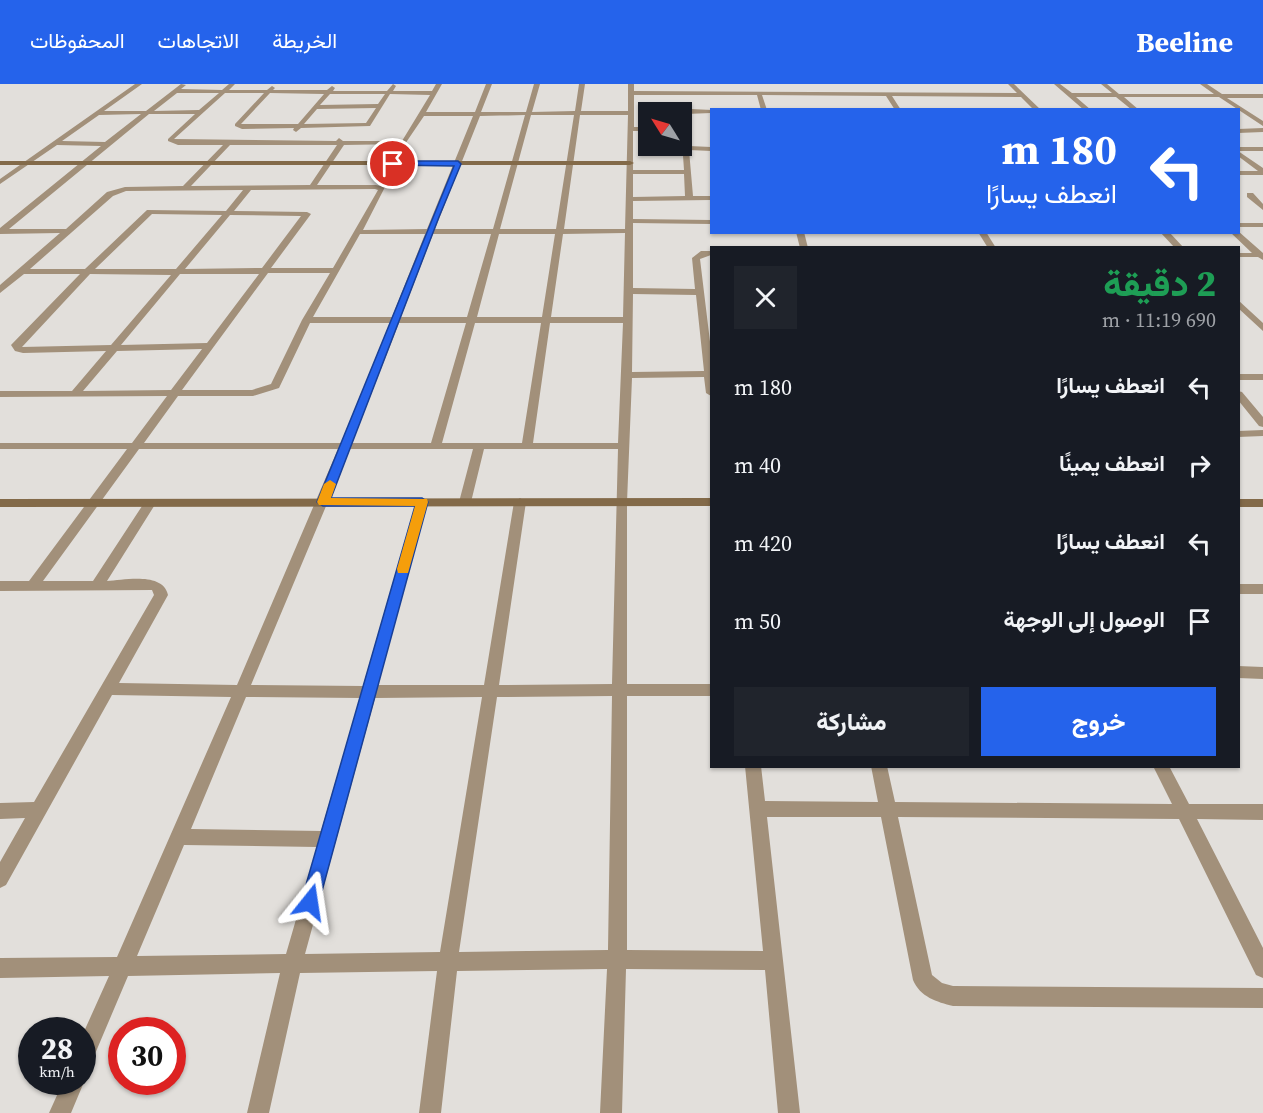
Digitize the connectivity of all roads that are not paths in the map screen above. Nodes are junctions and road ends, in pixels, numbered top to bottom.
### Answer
1 (139, 84) edge
2 (185, 84) edge
3 (232, 84) edge
4 (276, 84) edge
5 (335, 84) edge
6 (394, 84) edge
7 (439, 84) edge
8 (489, 84) edge
9 (537, 84) edge
10 (582, 84) edge
11 (717, 84) edge
12 (823, 84) edge
13 (1011, 84) edge
14 (1057, 84) edge
15 (1104, 84) edge
16 (1203, 84) edge
17 (1003, 88) dead end
18 (631, 89) edge
19 (177, 91) junction
20 (223, 91) junction
21 (267, 92) junction
22 (328, 92) junction
23 (389, 92) junction
24 (434, 93) junction
25 (718, 94) junction
26 (759, 94) junction
27 (827, 94) junction
28 (888, 94) junction
29 (1010, 95) junction
30 (1023, 95) junction
31 (1070, 95) junction
32 (1118, 95) junction
33 (1220, 96) junction
34 (1263, 96) edge
35 (381, 106) junction
36 (316, 107) junction
37 (763, 108) edge
38 (897, 108) edge
39 (1036, 108) edge
40 (1086, 108) edge
41 (1134, 108) edge
42 (1239, 108) edge
43 (1240, 108) edge
44 (692, 111) edge
45 (710, 111) edge
46 (200, 112) junction
47 (98, 113) junction
48 (147, 113) junction
49 (578, 113) junction
50 (631, 113) junction
51 (422, 114) junction
52 (478, 114) junction
53 (529, 114) junction
54 (1240, 114) edge
55 (1249, 114) junction
56 (1263, 114) edge
57 (1263, 124) edge
58 (299, 127) junction
59 (344, 127) junction
60 (631, 129) junction
61 (638, 129) edge
62 (1240, 130) edge
63 (1263, 130) edge
64 (55, 143) junction
65 (228, 143) junction
66 (107, 144) junction
67 (286, 144) junction
68 (341, 144) junction
69 (692, 148) edge
70 (710, 149) edge
71 (1263, 149) edge
72 (1240, 151) edge
73 (1240, 153) edge
74 (685, 156) edge
75 (0, 163) edge
76 (26, 164) junction
77 (84, 164) junction
78 (208, 164) junction
79 (327, 164) junction
80 (458, 164) junction
81 (516, 164) junction
82 (568, 164) junction
83 (630, 168) junction
84 (687, 172) junction
85 (1263, 172) edge
86 (1240, 173) edge
87 (0, 182) edge
88 (185, 188) junction
89 (249, 188) junction
90 (312, 188) junction
91 (1263, 194) edge
92 (689, 198) junction
93 (710, 198) edge
94 (630, 199) junction
95 (1263, 208) edge
96 (228, 212) junction
97 (710, 222) edge
98 (1240, 225) edge
99 (1263, 225) edge
100 (629, 226) junction
101 (1, 231) edge
102 (67, 231) junction
103 (558, 231) junction
104 (358, 232) junction
105 (429, 232) junction
106 (496, 232) junction
107 (1166, 234) edge
108 (1236, 234) edge
109 (1178, 246) edge
110 (710, 253) edge
111 (1240, 255) edge
112 (1261, 257) edge
113 (336, 270) junction
114 (22, 271) junction
115 (88, 272) junction
116 (177, 272) junction
117 (265, 272) junction
118 (2, 287) edge
119 (629, 291) junction
120 (700, 292) junction
121 (1240, 305) edge
122 (308, 320) junction
123 (628, 320) junction
124 (394, 321) junction
125 (471, 321) junction
126 (546, 321) junction
127 (1263, 328) edge
128 (707, 330) edge
129 (209, 346) junction
130 (114, 348) junction
131 (709, 374) junction
132 (627, 375) junction
133 (1240, 377) edge
134 (1263, 377) edge
135 (710, 384) edge
136 (176, 393) junction
137 (0, 394) edge
138 (75, 394) junction
139 (1240, 396) edge
140 (1263, 424) edge
141 (1263, 433) edge
142 (1240, 434) edge
143 (0, 446) edge
144 (345, 446) junction
145 (436, 446) junction
146 (479, 446) junction
147 (527, 446) junction
148 (623, 446) junction
149 (135, 447) junction
150 (94, 502) junction
151 (323, 502) junction
152 (422, 502) junction
153 (465, 502) junction
154 (520, 502) junction
155 (621, 502) junction
156 (710, 502) edge
157 (0, 503) edge
158 (150, 503) junction
159 (1240, 503) edge
160 (1263, 503) edge
161 (98, 584) junction
162 (33, 585) junction
163 (0, 586) edge
164 (1240, 589) edge
165 (1263, 589) edge
166 (1240, 672) edge
167 (1263, 673) edge
168 (106, 689) junction
169 (620, 690) junction
170 (710, 690) edge
171 (490, 692) junction
172 (240, 693) junction
173 (368, 694) junction
174 (753, 768) edge
175 (879, 768) edge
176 (1162, 768) edge
177 (758, 809) junction
178 (38, 810) junction
179 (888, 810) junction
180 (0, 811) edge
181 (1184, 812) junction
182 (1263, 812) edge
183 (179, 837) junction
184 (327, 839) junction
185 (0, 879) edge
186 (616, 959) junction
187 (773, 961) junction
188 (448, 962) junction
189 (292, 965) junction
190 (0, 968) edge
191 (123, 968) junction
192 (1263, 968) edge
193 (1263, 998) edge
194 (96, 1029) edge
195 (68, 1095) edge
196 (60, 1113) edge
197 (258, 1113) edge
198 (430, 1113) edge
199 (611, 1113) edge
200 (789, 1113) edge

1 - 47 street
2 - 19 street
3 - 20 street
4 - 21 street
5 - 22 street
6 - 23 street
7 - 24 street
8 - 52 street
9 - 53 street
10 - 49 street
11 - 25 street
12 - 27 street
13 - 30 street
14 - 31 street
15 - 32 street
16 - 33 street
17 - 29 street
18 - 25 street
18 - 50 street
19 - 20 street
19 - 48 street
20 - 21 street
20 - 46 street
21 - 22 street
21 - 58 street
22 - 23 street
22 - 36 street
23 - 24 street
23 - 35 street
24 - 51 street
25 - 26 street
26 - 27 street
26 - 37 street
27 - 28 street
28 - 29 street
28 - 38 street
29 - 30 street
30 - 39 street
31 - 32 street
31 - 40 street
32 - 33 street
32 - 41 street
33 - 34 street
33 - 42 street
35 - 36 street
35 - 59 street
36 - 58 street
43 - 55 street
44 - 45 street
46 - 48 street
46 - 65 street
47 - 48 street
47 - 64 street
48 - 66 street
49 - 50 street
49 - 53 street
49 - 82 street
50 - 60 street
51 - 52 street
51 - 68 street
52 - 53 street
52 - 80 street
53 - 81 street
54 - 55 street
55 - 56 street
55 - 57 street
58 - 59 street
58 - 67 street
59 - 68 street
60 - 61 street
60 - 83 street
62 - 63 street
64 - 66 street
64 - 76 street
65 - 67 street
65 - 78 street
66 - 77 street
67 - 68 street
68 - 79 street
69 - 70 street
71 - 72 street
73 - 85 street
74 - 84 street
75 - 76 street
76 - 77 street
76 - 87 street
77 - 78 street
77 - 101 street
78 - 79 street
78 - 88 street
79 - 80 street
79 - 90 street
80 - 81 street
80 - 105 street
81 - 82 street
81 - 106 street
82 - 83 street
82 - 103 street
83 - 84 street
83 - 94 street
84 - 92 street
85 - 86 street
88 - 89 street
88 - 102 street
89 - 90 street
89 - 96 street
90 - 104 street
91 - 95 street
92 - 93 street
92 - 94 street
94 - 100 street
96 - 115 street
96 - 116 street
96 - 117 street
97 - 100 street
98 - 99 street
100 - 103 street
100 - 119 street
101 - 102 street
102 - 114 street
103 - 106 street
103 - 126 street
104 - 105 street
104 - 113 street
105 - 106 street
105 - 124 street
106 - 125 street
107 - 109 street
108 - 112 street
110 - 120 street
111 - 112 street
113 - 117 street
113 - 122 street
114 - 115 street
114 - 118 street
115 - 116 street
115 - 130 street
116 - 117 street
116 - 130 street
117 - 129 street
119 - 120 street
119 - 123 street
120 - 128 street
121 - 127 street
122 - 124 street
122 - 136 street
123 - 126 street
123 - 132 street
124 - 125 street
124 - 144 street
125 - 126 street
125 - 145 street
126 - 147 street
128 - 131 street
129 - 130 street
129 - 136 street
130 - 138 street
131 - 132 street
131 - 135 street
132 - 148 street
133 - 134 street
136 - 138 street
136 - 149 street
137 - 138 street
139 - 140 street
141 - 142 street
143 - 149 street
144 - 145 street
144 - 149 street
144 - 151 street
145 - 146 street
146 - 147 street
146 - 153 street
147 - 148 street
148 - 155 street
149 - 150 street
150 - 157 street
150 - 158 street
150 - 162 street
151 - 152 street
151 - 158 street
151 - 172 street
152 - 153 street
152 - 173 street
153 - 154 street
154 - 155 street
154 - 171 street
155 - 156 street
155 - 169 street
158 - 161 street
159 - 160 street
161 - 162 street
161 - 168 street
162 - 163 street
164 - 165 street
166 - 167 street
168 - 172 street
168 - 178 street
169 - 170 street
169 - 171 street
169 - 186 street
171 - 173 street
171 - 188 street
172 - 173 street
172 - 183 street
173 - 184 street
174 - 177 street
175 - 179 street
176 - 181 street
177 - 179 street
177 - 187 street
178 - 180 street
178 - 185 street
179 - 181 street
179 - 193 street
181 - 182 street
181 - 192 street
183 - 184 street
183 - 191 street
184 - 189 street
186 - 187 street
186 - 188 street
186 - 199 street
187 - 200 street
188 - 189 street
188 - 198 street
189 - 191 street
189 - 197 street
190 - 191 street
191 - 194 street
195 - 196 street

